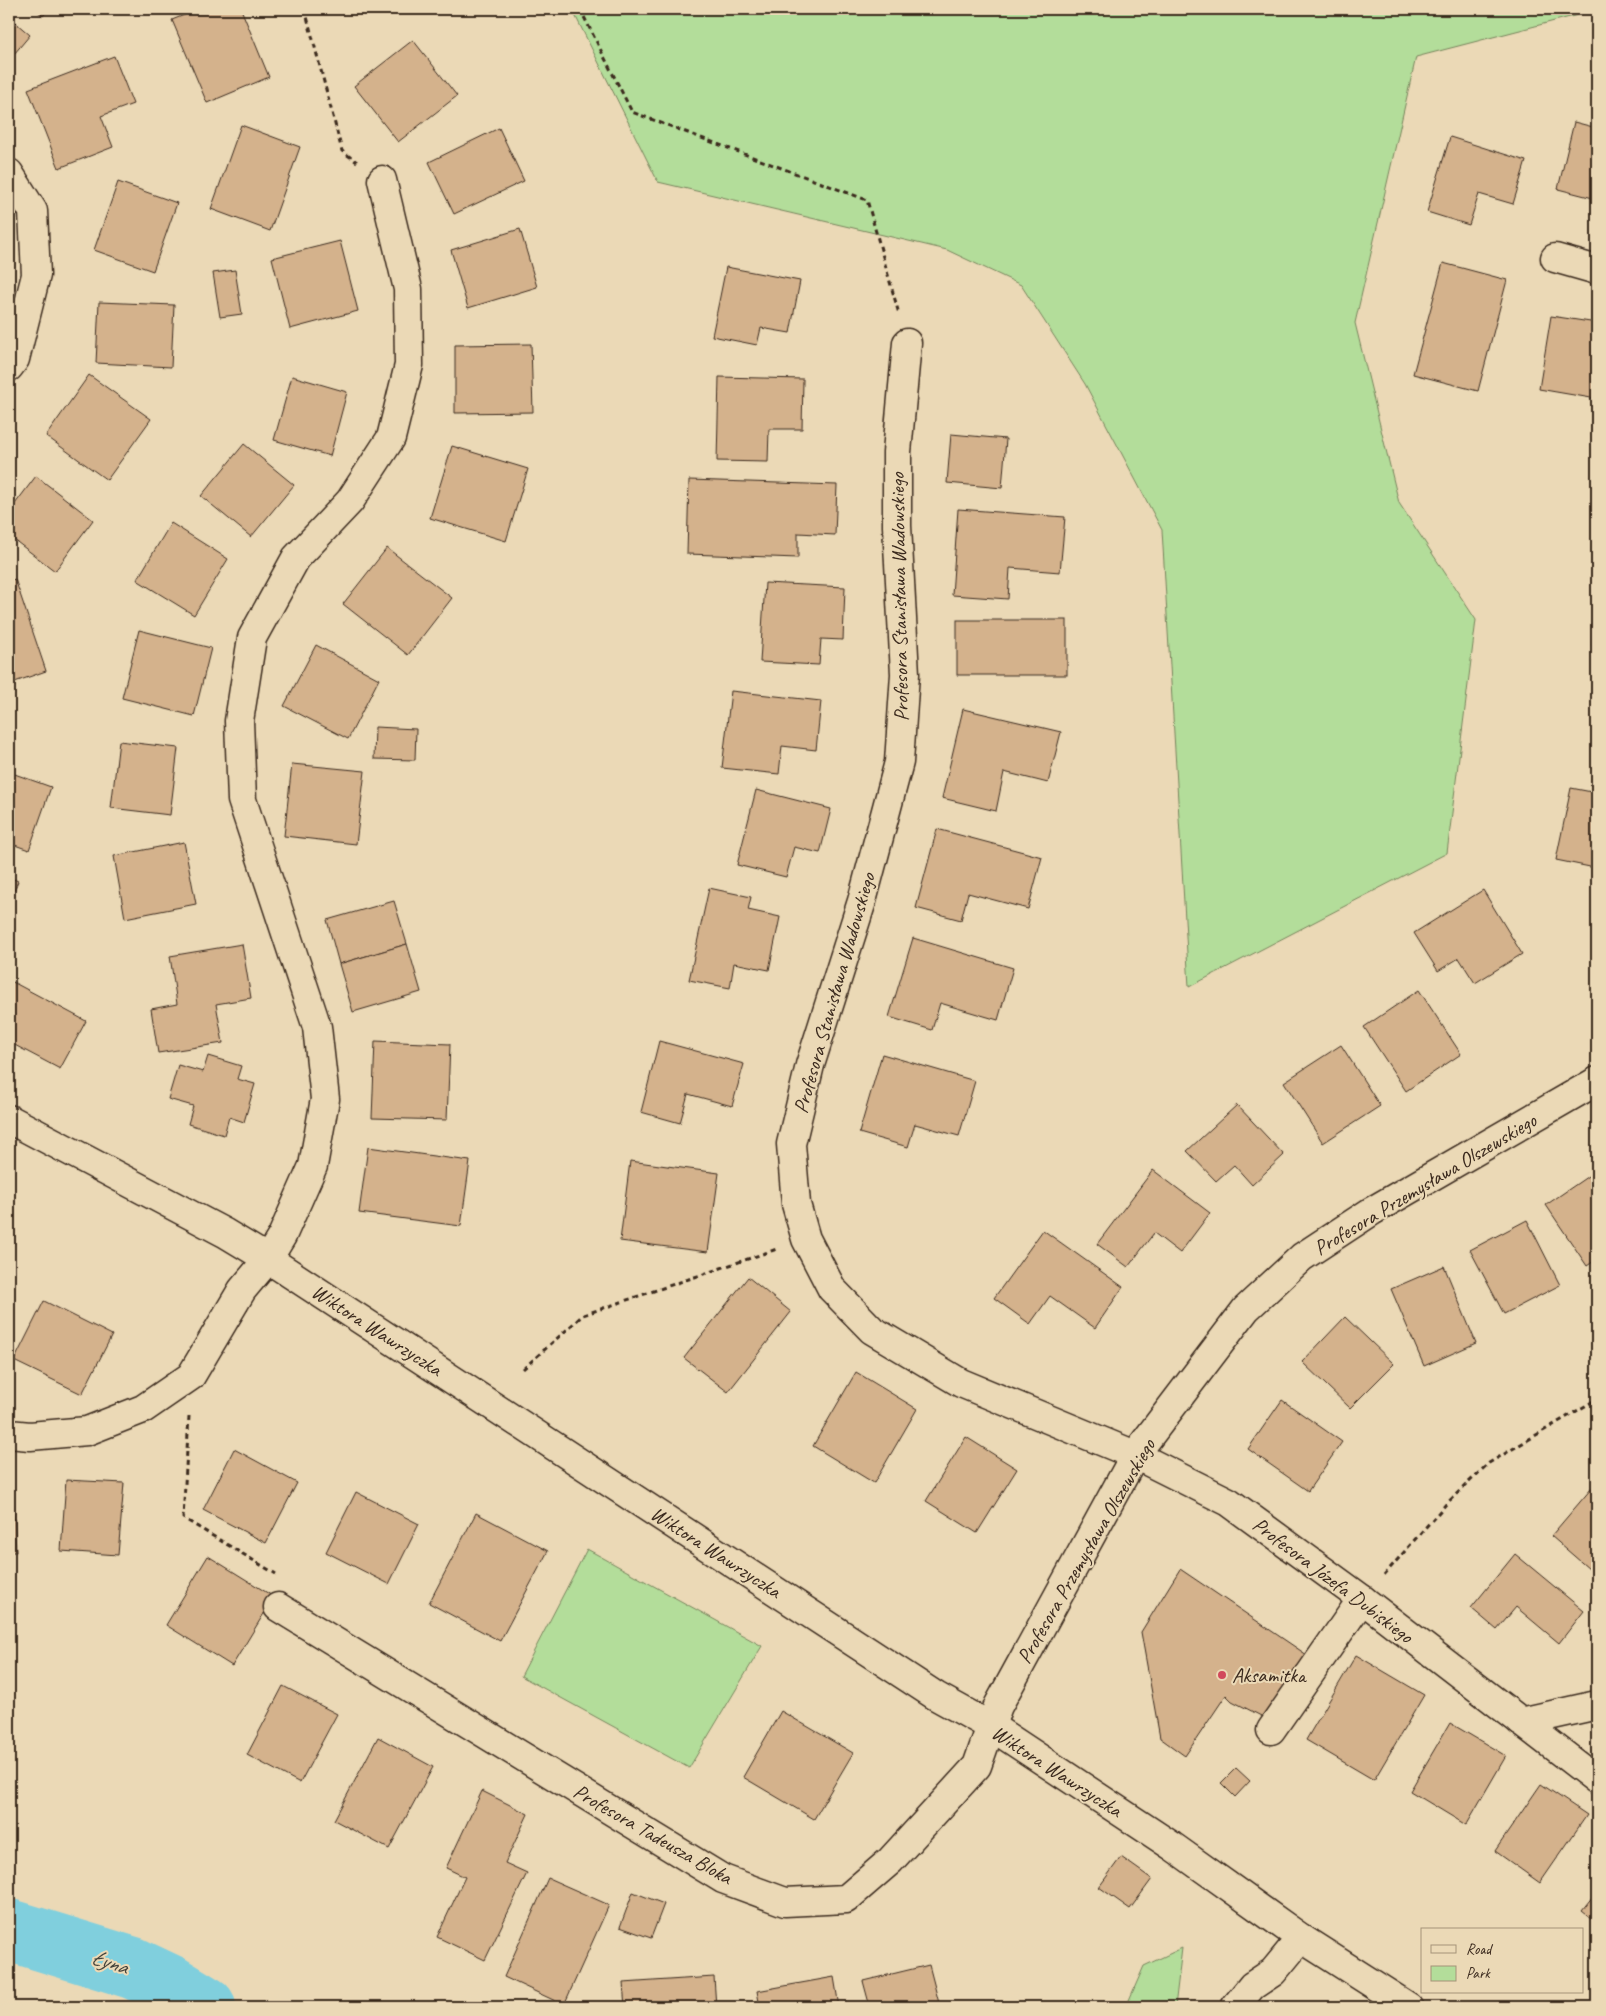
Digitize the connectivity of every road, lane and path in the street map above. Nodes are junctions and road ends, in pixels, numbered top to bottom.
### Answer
1 (305, 9) edge
2 (580, 9) edge
3 (9, 173) edge
4 (382, 180) joint
5 (1555, 258) dead end
6 (1597, 270) edge
7 (907, 343) joint
8 (9, 367) edge
9 (1597, 1081) edge
10 (9, 1119) edge
11 (806, 1239) junction
12 (268, 1258) junction
13 (523, 1369) dead end
14 (191, 1376) junction
15 (1597, 1399) edge
16 (9, 1434) edge
17 (1135, 1455) junction
18 (1362, 1599) junction
19 (278, 1607) joint
20 (1597, 1705) edge
21 (1521, 1722) junction
22 (992, 1728) junction
23 (1272, 1730) dead end
24 (1597, 1780) edge
25 (1301, 1938) junction
26 (1235, 2007) edge
27 (1410, 2007) edge

1 - 4 path
2 - 7 path
3 - 8 street
4 - 12 street
5 - 6 street
7 - 11 street, Profesora Stanisława Wadowskiego
9 - 17 street, Profesora Przemysława Olszewskiego
10 - 12 street, Wiktora Wawrzyczka
11 - 13 path
11 - 17 street, Profesora Stanisława Wadowskiego
12 - 14 street
12 - 22 street, Wiktora Wawrzyczka
14 - 16 street
14 - 19 path
15 - 18 path
17 - 18 street, Profesora Józefa Dubiskiego
17 - 22 street, Profesora Przemysława Olszewskiego
18 - 21 street, Profesora Józefa Dubiskiego
18 - 23 street
19 - 22 street, Profesora Tadeusza Bloka
20 - 21 street
21 - 24 street, Profesora Józefa Dubiskiego
22 - 25 street, Wiktora Wawrzyczka
25 - 26 street
25 - 27 street, Wiktora Wawrzyczka

